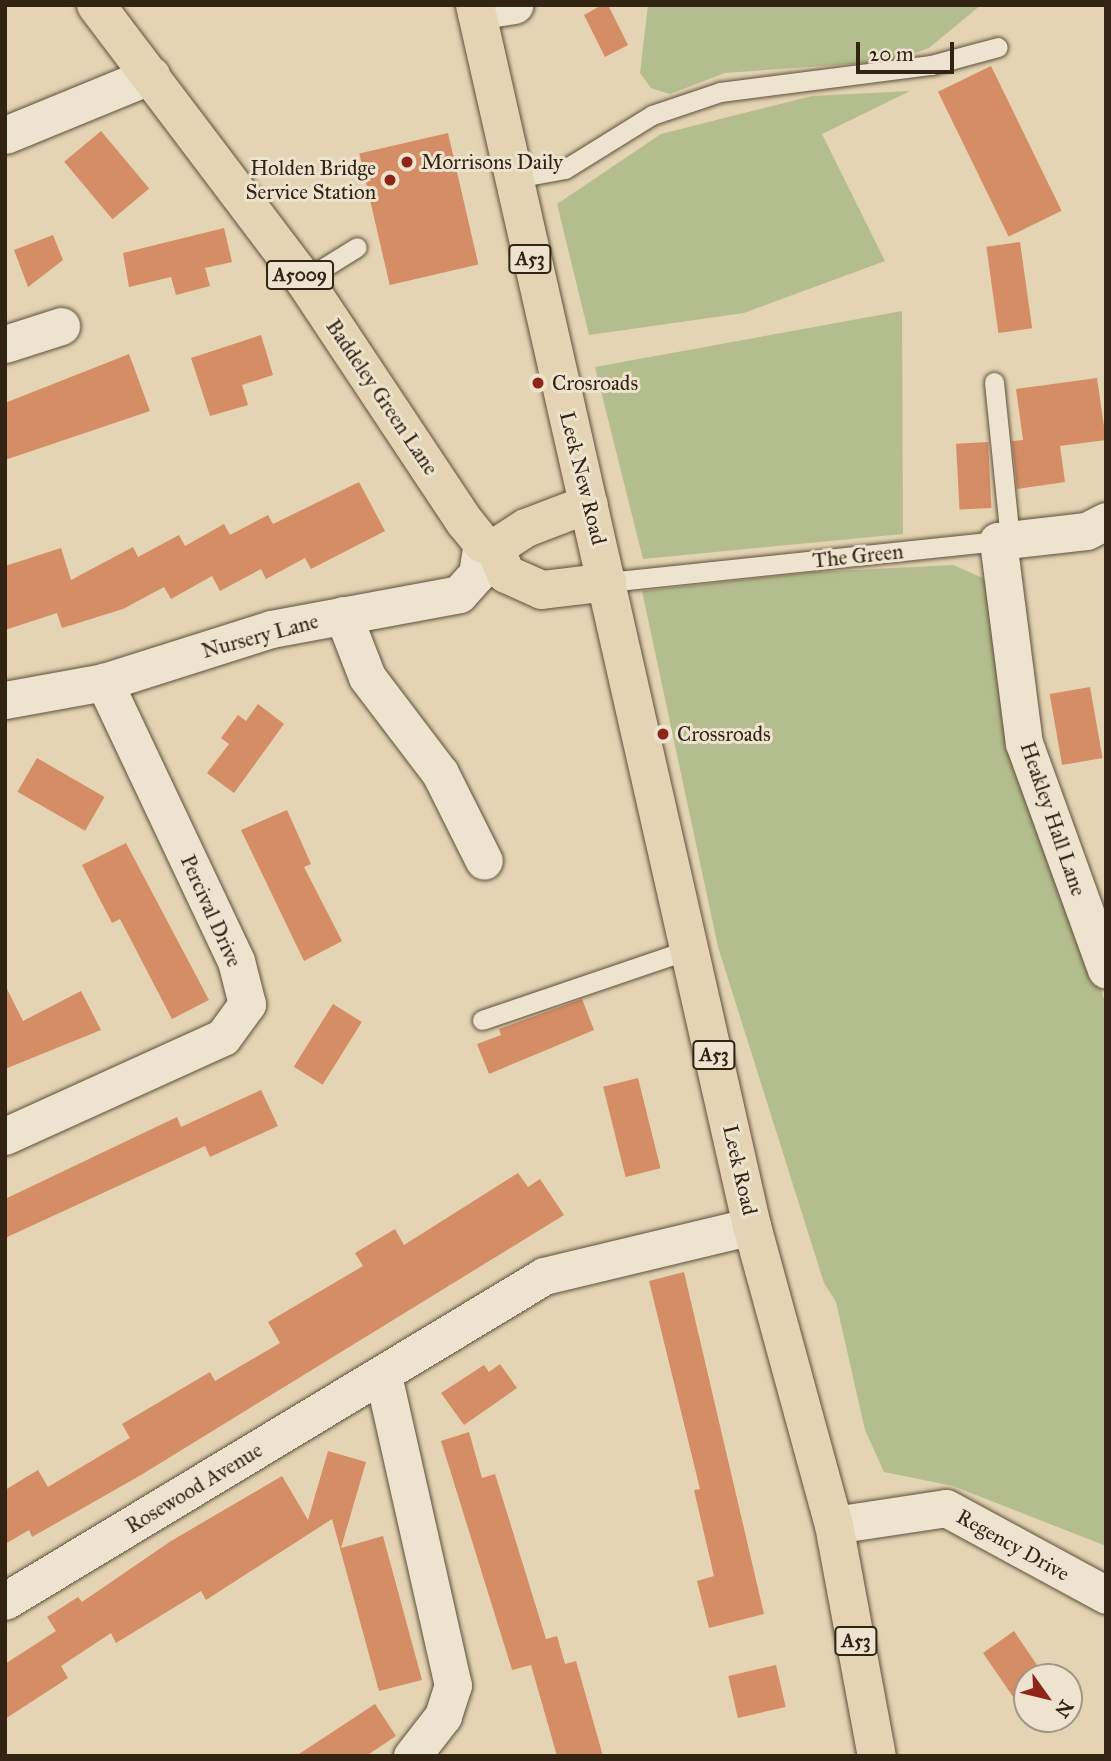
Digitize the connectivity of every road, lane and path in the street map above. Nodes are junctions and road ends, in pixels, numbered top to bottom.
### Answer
1 (96, 5) edge
2 (515, 5) edge
3 (476, 8) edge
4 (998, 47) dead end
5 (152, 75) junction
6 (5, 135) edge
7 (511, 178) junction
8 (357, 247) dead end
9 (304, 280) junction
10 (61, 326) dead end
11 (5, 344) edge
12 (994, 382) dead end
13 (589, 504) junction
14 (1106, 521) edge
15 (1004, 540) junction
16 (489, 546) junction
17 (608, 582) junction
18 (342, 615) junction
19 (104, 682) junction
20 (5, 700) edge
21 (484, 861) dead end
22 (690, 949) junction
23 (1106, 970) edge
24 (482, 1020) dead end
25 (5, 1136) edge
26 (752, 1226) junction
27 (383, 1375) junction
28 (834, 1525) junction
29 (1106, 1595) edge
30 (5, 1601) edge
31 (412, 1756) edge
32 (877, 1756) edge

1 - 5 main road, Baddeley Green Lane / A5009
2 - 3 street
3 - 7 main road, Leek New Road / A53
4 - 7 lane
5 - 6 street
5 - 9 main road, Baddeley Green Lane / A5009
7 - 13 main road, Leek New Road / A53
8 - 9 lane
9 - 16 main road, Baddeley Green Lane / A5009
10 - 11 street
12 - 15 lane
13 - 16 main road
13 - 17 main road, Leek New Road / A53
14 - 15 street, The Green
15 - 17 lane, The Green
15 - 23 street, Heakley Hall Lane
16 - 17 main road, Baddeley Green Lane / A5009
16 - 18 street, Nursery Lane
17 - 22 main road, Leek Road / A53
18 - 19 street, Nursery Lane
18 - 21 street
19 - 20 street, Nursery Lane
19 - 25 street, Percival Drive
22 - 24 lane
22 - 26 main road, Leek Road / A53
26 - 27 street, Rosewood Avenue
26 - 28 main road, Leek Road / A53
27 - 30 street, Rosewood Avenue
27 - 31 street
28 - 29 street, Regency Drive
28 - 32 main road, Leek Road / A53

